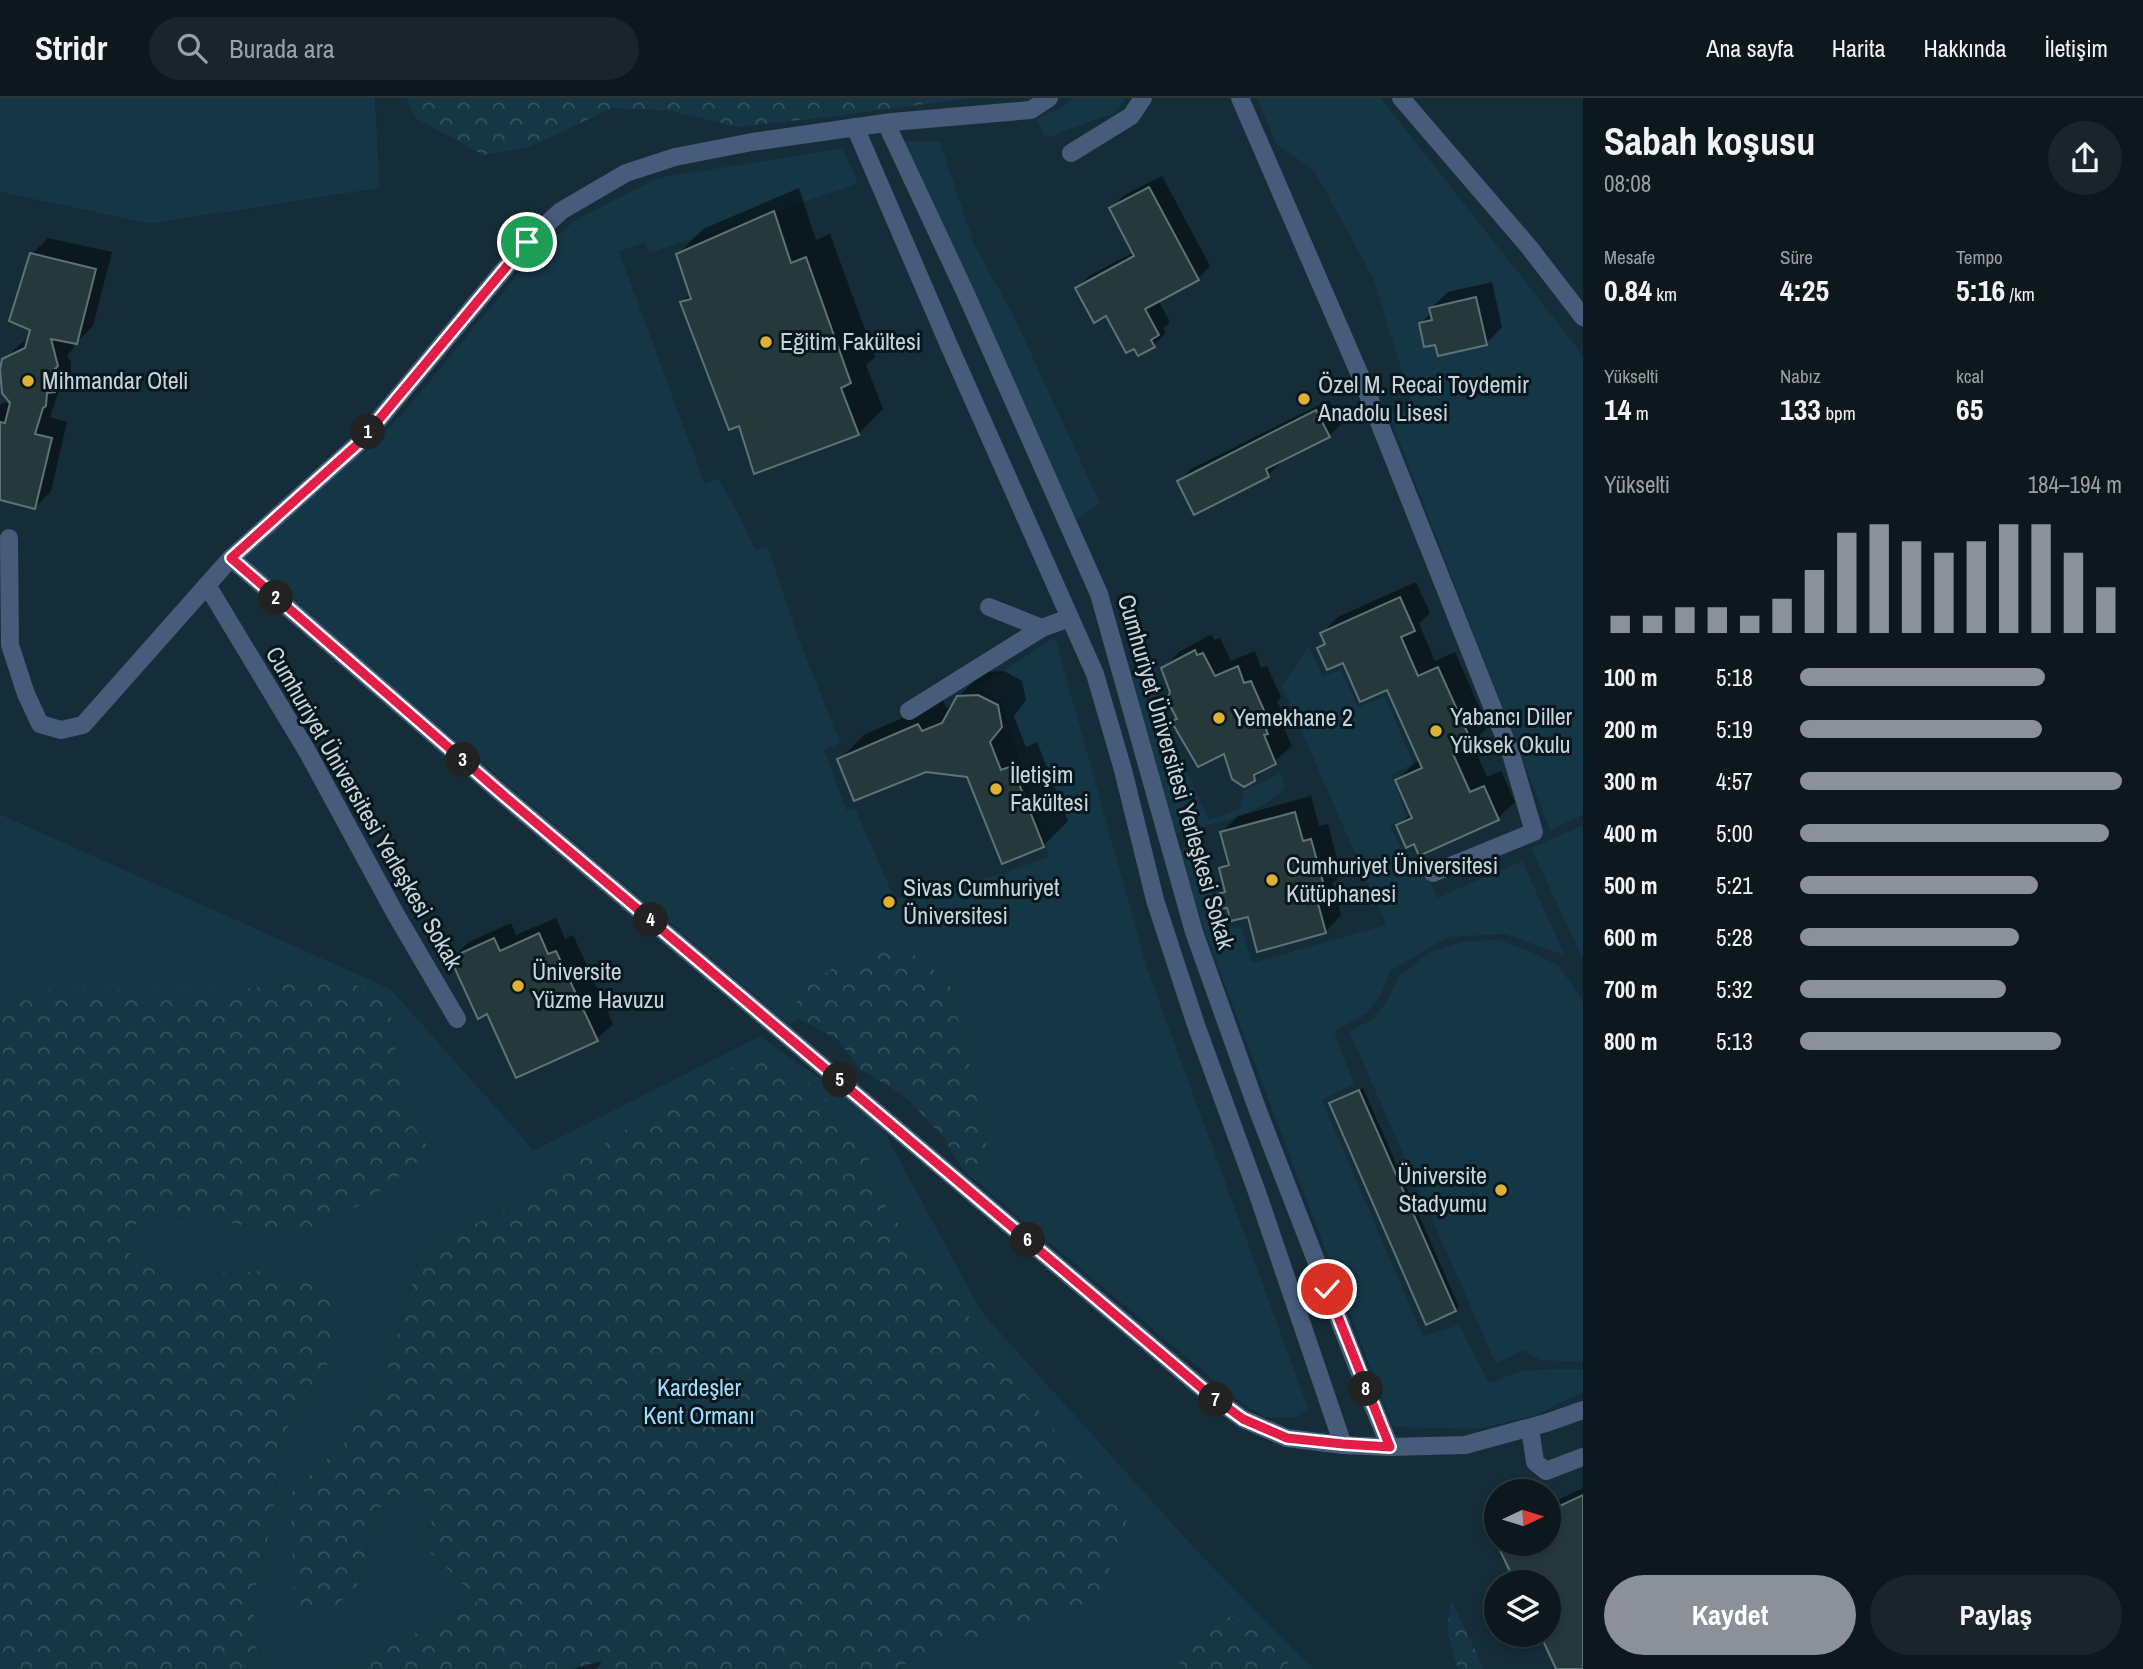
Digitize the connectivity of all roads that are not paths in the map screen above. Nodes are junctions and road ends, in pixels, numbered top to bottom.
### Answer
1 (1049, 98) edge
2 (1143, 98) edge
3 (1240, 98) edge
4 (1401, 98) edge
5 (1415, 98) edge
6 (886, 123) junction
7 (855, 127) junction
8 (1071, 153) dead end
9 (1583, 301) edge
10 (1583, 317) edge
11 (9, 538) dead end
12 (231, 558) junction
13 (207, 585) junction
14 (989, 607) dead end
15 (1069, 618) junction
16 (1042, 628) junction
17 (909, 710) dead end
18 (1433, 873) dead end
19 (457, 1019) dead end
20 (1583, 1410) edge
21 (1530, 1428) junction
22 (1343, 1444) junction
23 (1390, 1447) junction
24 (1583, 1457) edge

1 - 6 street
2 - 8 street
3 - 18 street
4 - 10 street
5 - 9 street
6 - 7 street
6 - 23 street, Cumhuriyet Üniversitesi Yerleşkesi Sokak
7 - 12 street
7 - 15 street, Cumhuriyet Üniversitesi Yerleşkesi Sokak
11 - 13 street
12 - 13 street
12 - 22 street, Cumhuriyet Üniversitesi Yerleşkesi Sokak
13 - 19 street, Cumhuriyet Üniversitesi Yerleşkesi Sokak
14 - 16 street
15 - 16 street
15 - 22 street, Cumhuriyet Üniversitesi Yerleşkesi Sokak
16 - 17 street
20 - 21 street, Cumhuriyet Üniversitesi Yerleşkesi Sokak
21 - 23 street, Cumhuriyet Üniversitesi Yerleşkesi Sokak
21 - 24 street
22 - 23 street, Cumhuriyet Üniversitesi Yerleşkesi Sokak

